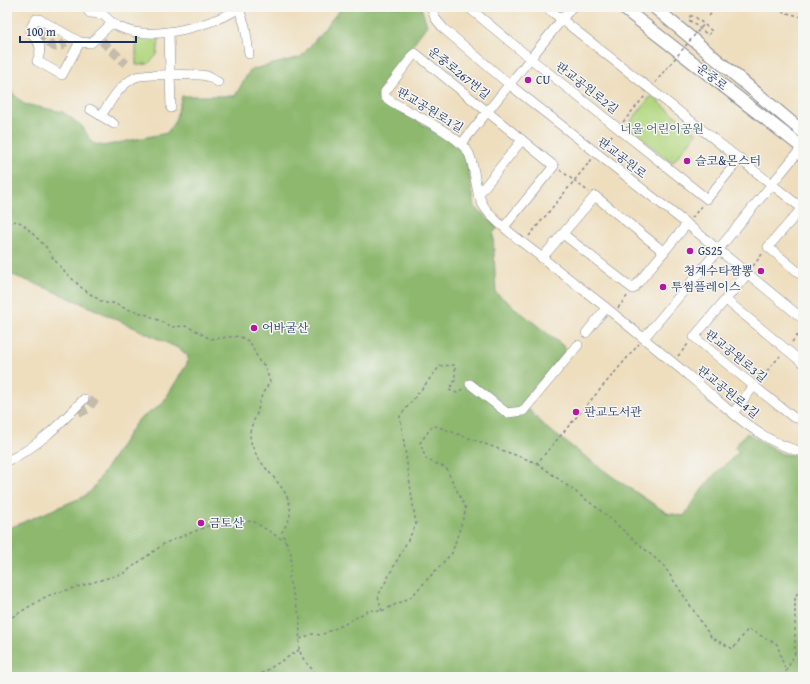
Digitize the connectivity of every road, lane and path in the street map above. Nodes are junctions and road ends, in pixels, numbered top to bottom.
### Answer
1 (86, 7) edge
2 (96, 7) edge
3 (431, 7) edge
4 (468, 7) edge
5 (546, 7) edge
6 (572, 7) edge
7 (622, 7) edge
8 (654, 7) edge
9 (717, 7) edge
10 (764, 7) edge
11 (241, 8) edge
12 (103, 14) junction
13 (709, 16) dead end
14 (803, 17) edge
15 (562, 19) junction
16 (112, 23) junction
17 (704, 24) junction
18 (169, 32) junction
19 (80, 42) junction
20 (415, 53) joint
21 (249, 54) dead end
22 (531, 58) junction
23 (170, 76) junction
24 (218, 82) dead end
25 (510, 85) junction
26 (650, 89) junction
27 (171, 108) dead end
28 (90, 109) dead end
29 (488, 112) junction
30 (101, 116) junction
31 (114, 124) dead end
32 (619, 127) junction
33 (803, 132) edge
34 (522, 140) junction
35 (462, 143) junction
36 (7, 145) edge
37 (803, 147) edge
38 (597, 153) junction
39 (740, 158) junction
40 (554, 166) junction
41 (7, 171) edge
42 (574, 181) junction
43 (772, 184) junction
44 (478, 195) junction
45 (595, 196) junction
46 (707, 199) junction
47 (802, 208) edge
48 (7, 223) edge
49 (687, 224) junction
50 (504, 227) junction
51 (563, 234) junction
52 (523, 243) junction
53 (768, 247) junction
54 (718, 250) junction
55 (664, 252) junction
56 (542, 258) junction
57 (748, 273) junction
58 (803, 276) edge
59 (633, 289) junction
60 (726, 300) junction
61 (606, 308) junction
62 (613, 314) junction
63 (803, 319) edge
64 (803, 328) edge
65 (586, 333) dead end
66 (694, 337) junction
67 (644, 338) junction
68 (578, 345) dead end
69 (786, 349) junction
70 (673, 362) junction
71 (803, 363) edge
72 (470, 384) joint
73 (754, 386) junction
74 (84, 399) dead end
75 (733, 413) junction
76 (803, 420) edge
77 (803, 452) edge
78 (7, 461) edge
79 (537, 463) junction
80 (287, 542) junction
81 (803, 584) edge
82 (382, 611) junction
83 (7, 620) edge
84 (300, 638) junction
85 (299, 650) junction
86 (786, 672) junction
87 (256, 677) edge
88 (320, 677) edge
89 (787, 677) edge

1 - 12 street
2 - 12 street
3 - 25 street, 판교공원로
4 - 22 street, 판교공원로2길
5 - 15 street
6 - 15 street
7 - 37 main road, 운중로
8 - 33 main road, 운중로
9 - 13 path
10 - 14 path
11 - 18 street
11 - 21 street
12 - 16 street
15 - 22 street
15 - 26 street
16 - 18 street
16 - 19 street
17 - 17 path
17 - 26 path, bridge
18 - 23 street
19 - 19 street
20 - 29 street, 운중로267번길
20 - 35 street, 판교공원로1길
22 - 25 street
22 - 32 street, 판교공원로2길
23 - 24 street
23 - 27 street
23 - 30 street
25 - 29 street
25 - 38 street, 판교공원로
26 - 32 path
26 - 39 street
28 - 30 street
29 - 34 street
29 - 35 street
30 - 31 street
32 - 38 path
32 - 46 street, 판교공원로2길
34 - 40 street
34 - 44 street
35 - 44 street, 판교공원로1길
36 - 41 path
37 - 43 street
38 - 42 path
38 - 49 street, 판교공원로
39 - 43 street
39 - 46 street
40 - 42 path
40 - 50 street
42 - 45 path
42 - 52 path
43 - 47 street
43 - 54 street
44 - 50 street, 판교공원로1길
45 - 51 street
45 - 55 street
46 - 49 path
47 - 53 street
48 - 80 path
49 - 54 street, 판교공원로
49 - 55 street
50 - 52 street, 판교공원로1길
51 - 56 street
51 - 59 street
52 - 56 street, 판교공원로1길
53 - 57 path
53 - 58 street
54 - 57 street, 판교공원로
54 - 67 street
55 - 59 street
56 - 61 street, 판교공원로1길
57 - 60 street, 판교공원로3길
57 - 63 street, 판교공원로
59 - 62 path
60 - 66 street, 판교공원로3길
60 - 69 street
61 - 62 street, 판교공원로1길
61 - 65 street
62 - 67 street, 판교공원로1길
64 - 69 path
66 - 70 path
66 - 73 street, 판교공원로3길
67 - 70 street, 판교공원로4길
67 - 79 path
68 - 72 street
69 - 71 street
69 - 73 path
70 - 75 street, 판교공원로4길
72 - 82 path
73 - 75 street
73 - 76 street, 판교공원로3길
74 - 78 street
75 - 77 street, 판교공원로4길
79 - 82 path
79 - 86 path
80 - 83 path
80 - 84 path
81 - 86 path
82 - 84 path
84 - 85 path
85 - 87 path
85 - 88 path
86 - 89 path

